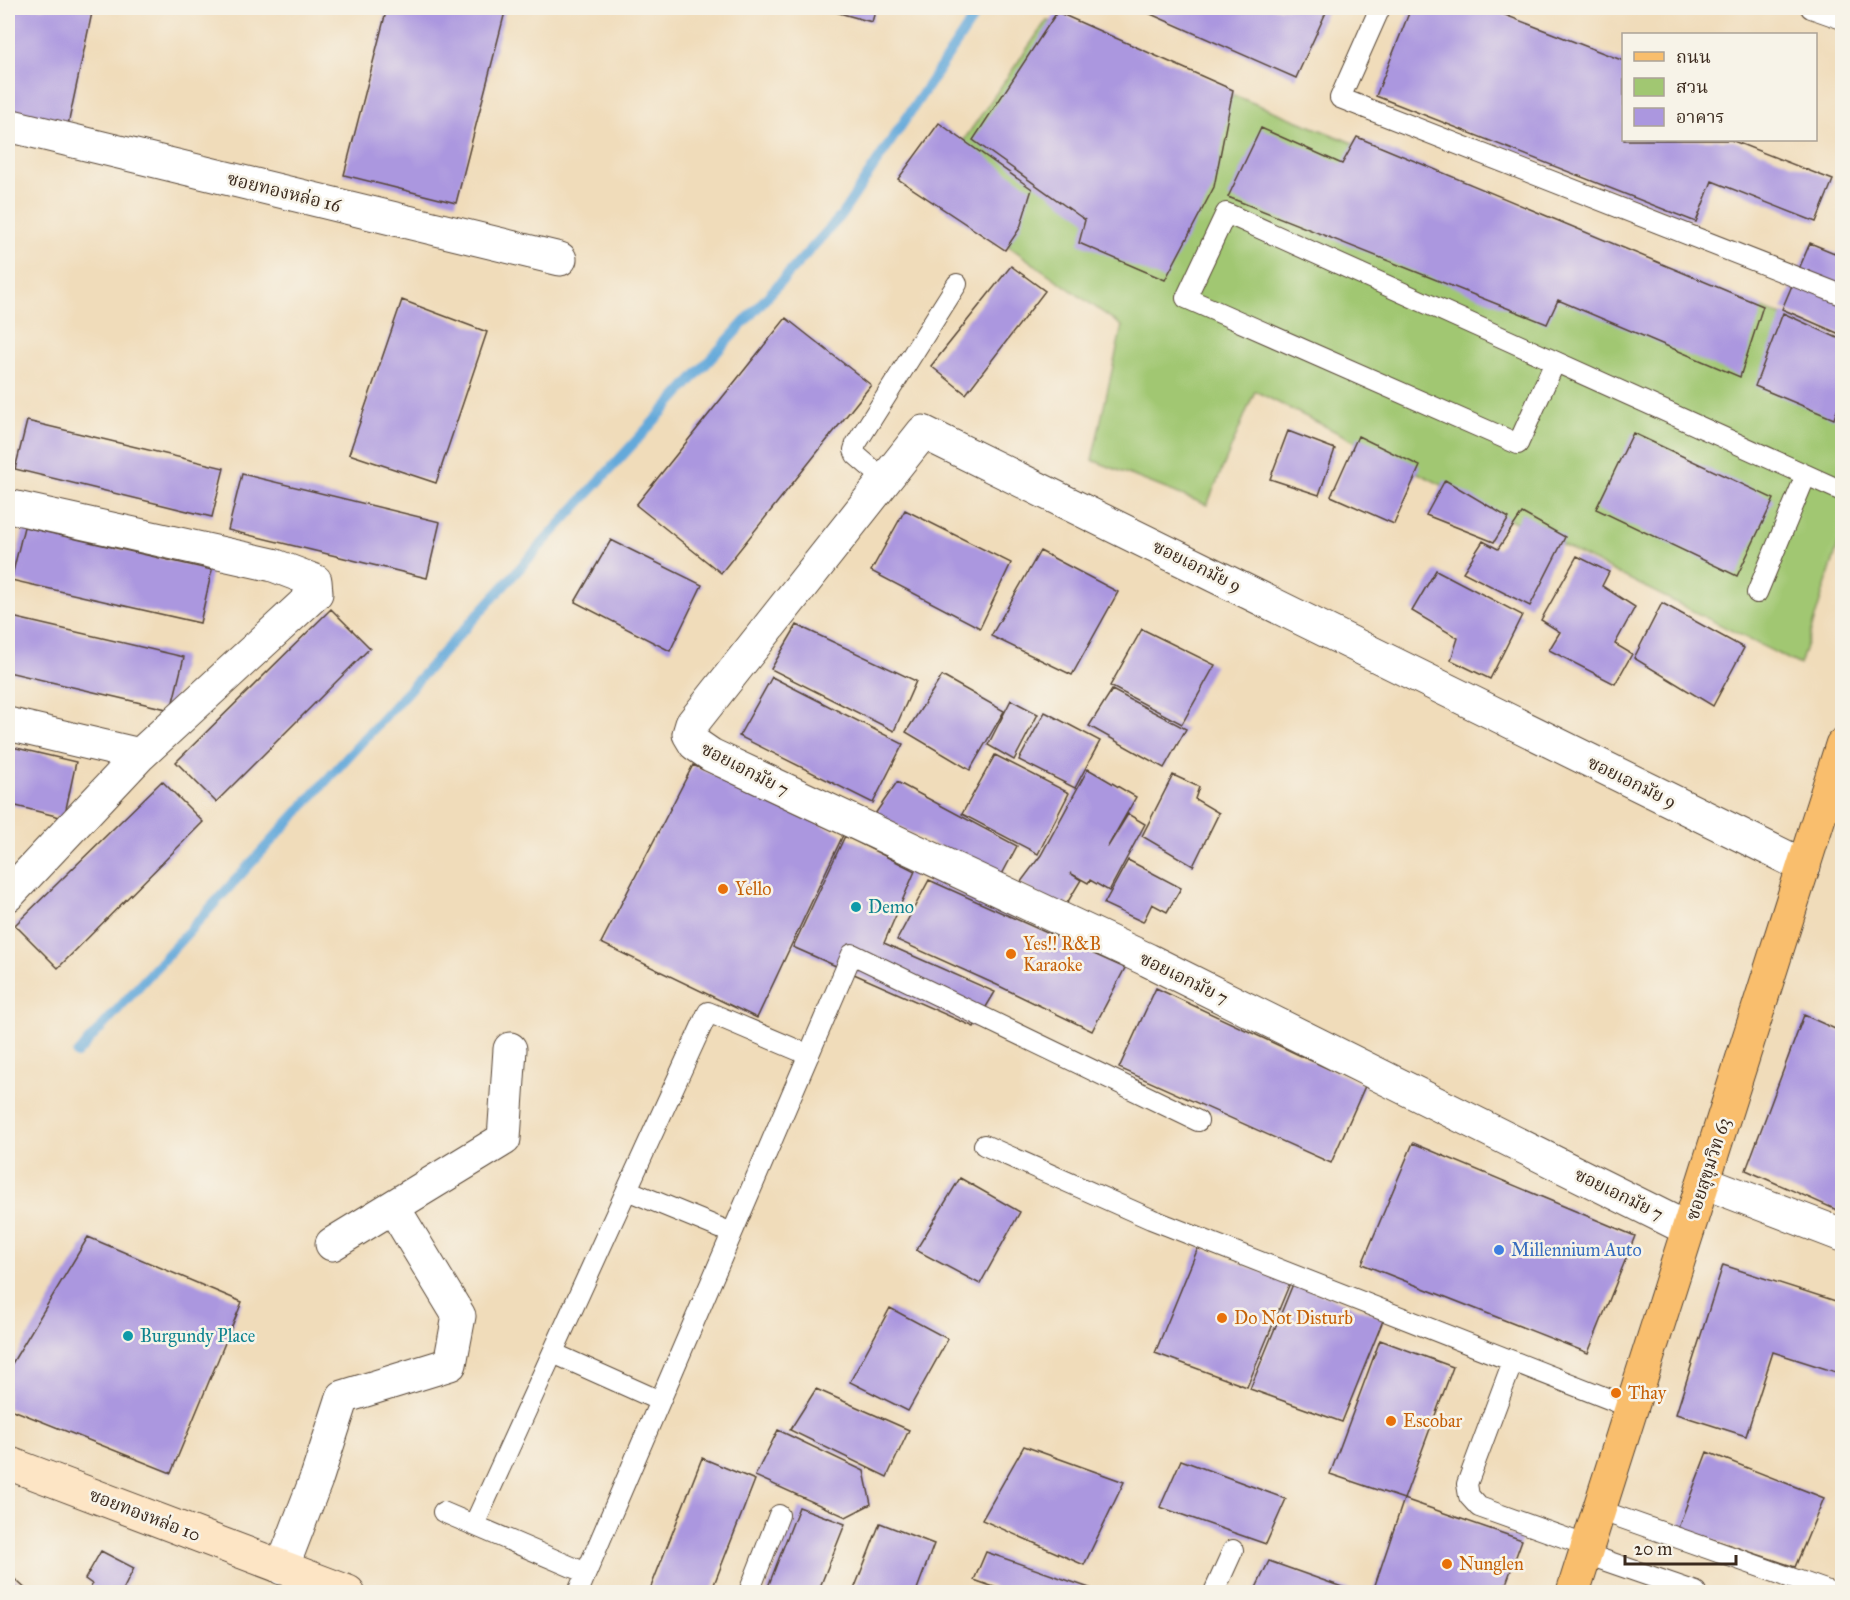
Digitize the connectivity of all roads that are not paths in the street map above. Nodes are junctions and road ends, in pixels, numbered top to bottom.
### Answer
1 (1380, 8) edge
2 (1811, 8) edge
3 (1842, 19) edge
4 (8, 125) edge
5 (560, 260) dead end
6 (957, 284) dead end
7 (1842, 295) edge
8 (1555, 362) junction
9 (1806, 475) junction
10 (885, 480) junction
11 (1842, 491) edge
12 (8, 506) edge
13 (1758, 593) dead end
14 (8, 724) edge
15 (692, 724) joint
16 (1842, 745) edge
17 (140, 754) junction
18 (1804, 866) junction
19 (8, 895) edge
20 (510, 1049) dead end
21 (808, 1055) junction
22 (1198, 1121) dead end
23 (984, 1145) dead end
24 (1704, 1182) junction
25 (627, 1190) junction
26 (393, 1207) junction
27 (1688, 1229) junction
28 (732, 1233) junction
29 (1842, 1235) edge
30 (332, 1244) dead end
31 (552, 1353) junction
32 (1513, 1361) junction
33 (660, 1401) junction
34 (1632, 1408) junction
35 (8, 1463) edge
36 (1599, 1510) junction
37 (443, 1512) dead end
38 (779, 1515) dead end
39 (474, 1525) junction
40 (1233, 1550) dead end
41 (1587, 1550) junction
42 (282, 1568) junction
43 (586, 1573) junction
44 (348, 1593) edge
45 (578, 1593) edge
46 (749, 1593) edge
47 (1214, 1593) edge
48 (1573, 1593) edge
49 (1696, 1593) edge
50 (1831, 1593) edge

1 - 7 lane
2 - 3 lane
4 - 5 street, ซอยทองหล่อ 16
6 - 10 lane
8 - 8 lane
8 - 9 lane
9 - 11 lane
9 - 13 lane
10 - 15 street, ซอยเอกมัย 9
10 - 18 street, ซอยเอกมัย 9
12 - 17 street
14 - 17 street
15 - 27 street, ซอยเอกมัย 7
16 - 18 main road, ซอยสุขุมวิท 63
17 - 19 street
18 - 24 main road, ซอยสุขุมวิท 63
20 - 26 street
21 - 22 lane
21 - 25 lane
21 - 28 lane
23 - 32 lane
24 - 27 main road, ซอยสุขุมวิท 63
24 - 29 street
25 - 28 lane
25 - 31 lane
26 - 30 street
26 - 42 street
27 - 34 main road, ซอยสุขุมวิท 63
28 - 33 lane
31 - 33 lane
31 - 39 lane
32 - 34 lane
32 - 41 lane
33 - 43 lane
34 - 36 main road, ซอยสุขุมวิท 63
35 - 42 street, ซอยทองหล่อ 10
36 - 41 main road, ซอยสุขุมวิท 63
36 - 50 lane
37 - 39 lane
38 - 46 lane
39 - 43 lane
40 - 47 lane
41 - 48 main road, ซอยสุขุมวิท 63
41 - 49 lane
42 - 44 street, ซอยทองหล่อ 10
43 - 45 lane

